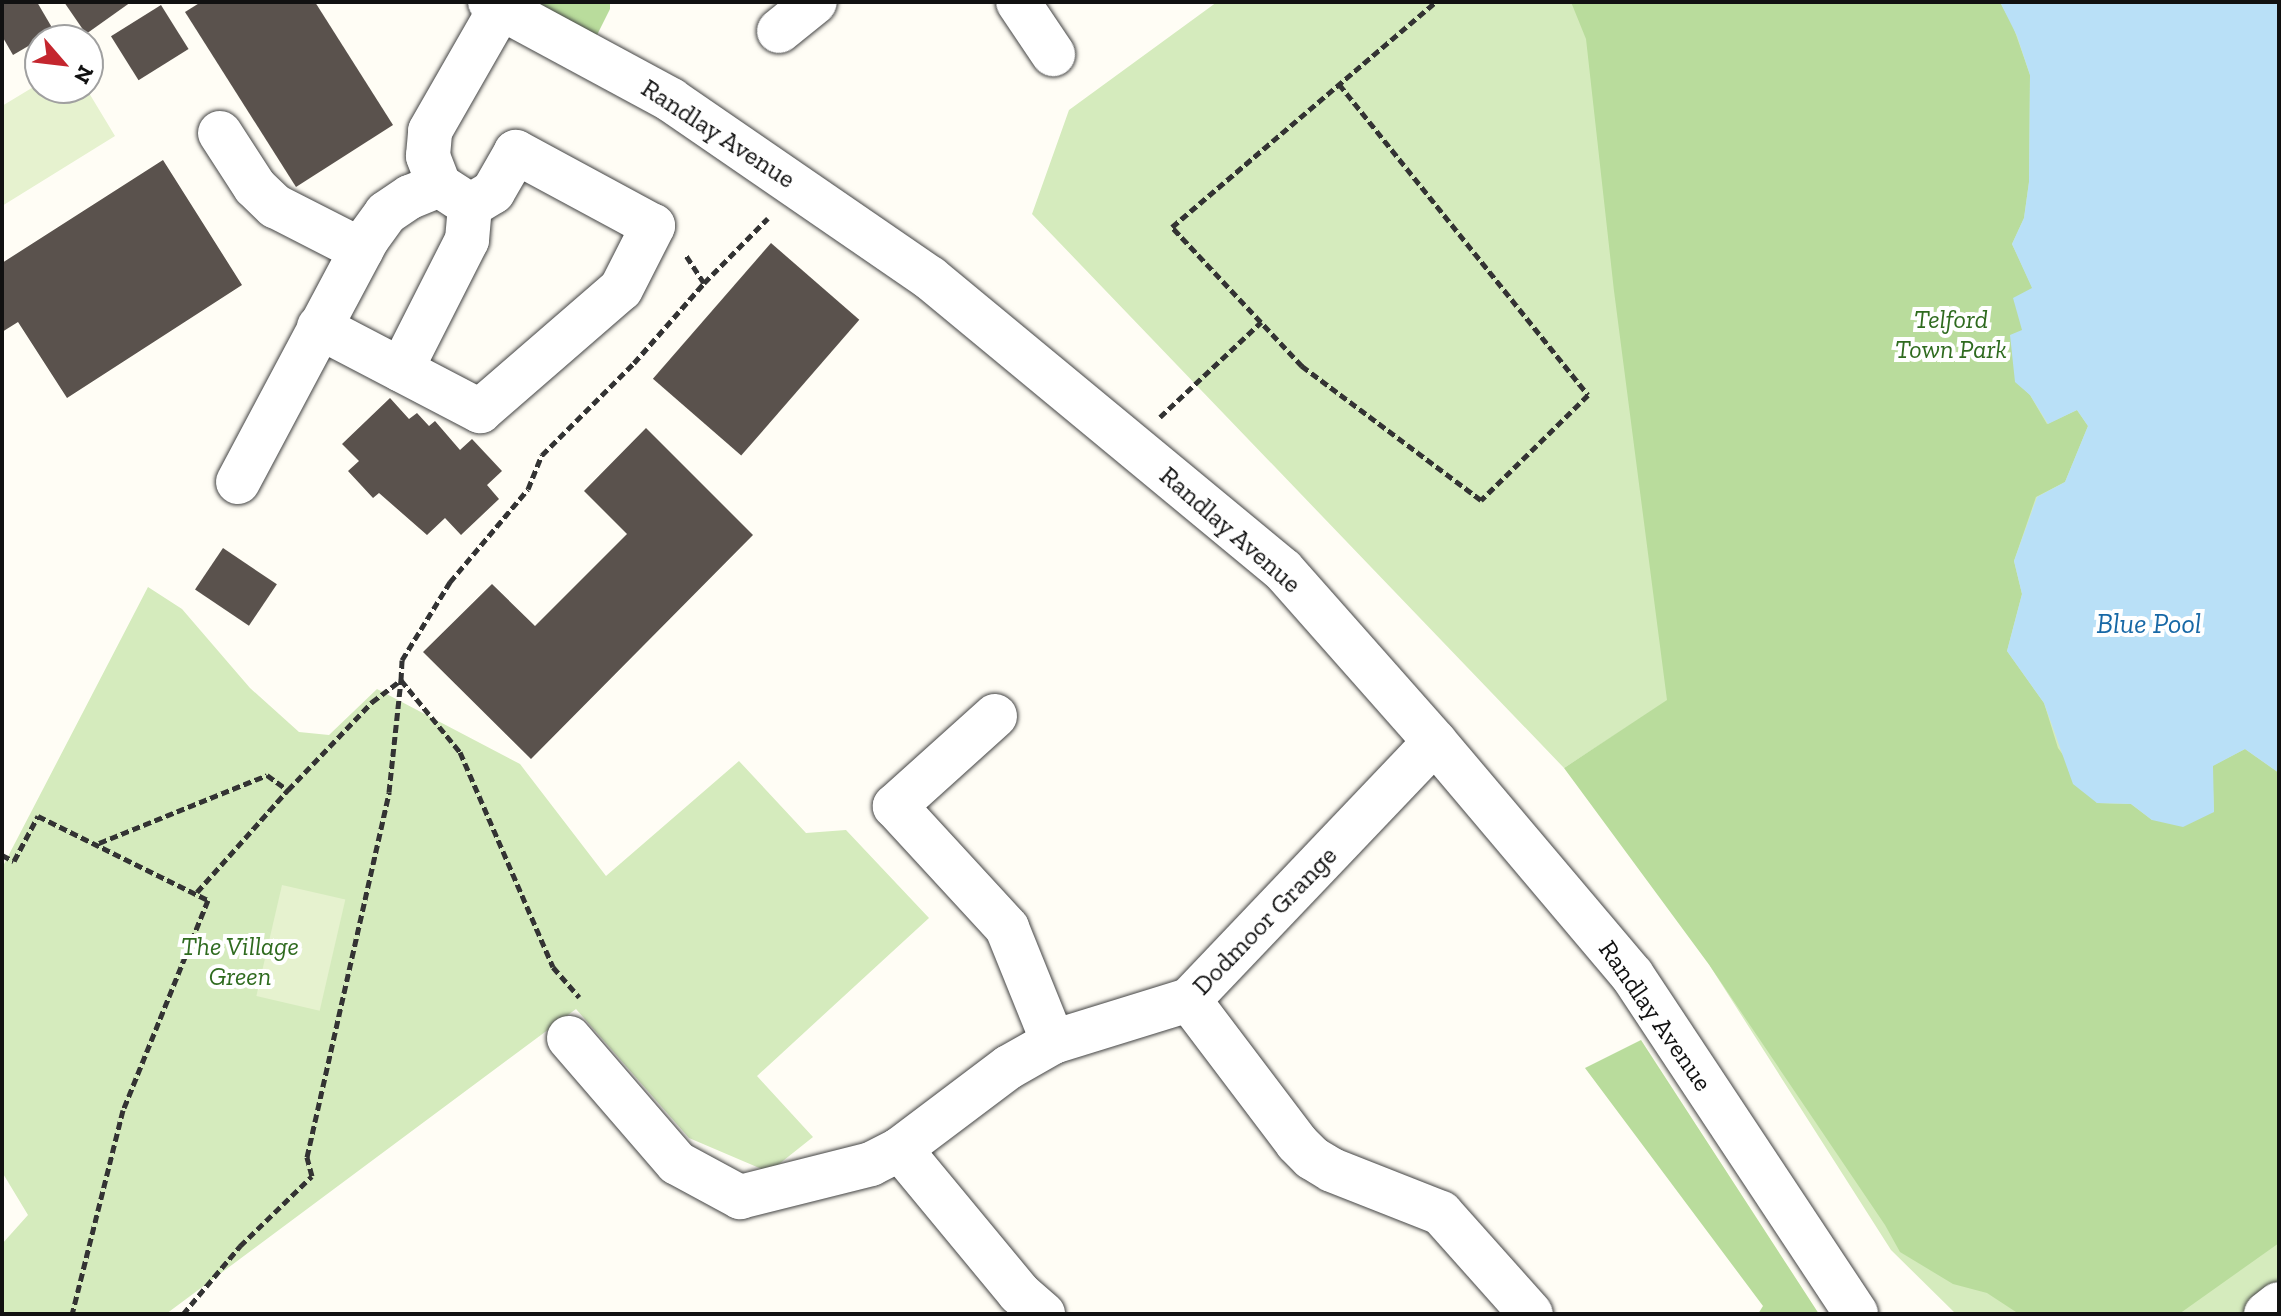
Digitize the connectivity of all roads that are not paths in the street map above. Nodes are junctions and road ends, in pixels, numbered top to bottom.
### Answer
1 (815, 2) edge
2 (1018, 2) edge
3 (496, 5) edge
4 (779, 31) dead end
5 (1053, 54) dead end
6 (220, 133) dead end
7 (455, 196) junction
8 (361, 250) junction
9 (319, 327) junction
10 (401, 370) junction
11 (238, 482) dead end
12 (995, 716) dead end
13 (1435, 742) junction
14 (1189, 1000) junction
15 (569, 1038) road end
16 (1053, 1042) junction
17 (900, 1149) junction
18 (2279, 1304) edge
19 (1043, 1314) edge
20 (1531, 1314) edge
21 (1856, 1314) edge
22 (2266, 1314) edge

1 - 4 street
2 - 5 street
3 - 7 street
3 - 13 street, Randlay Avenue
6 - 8 street
7 - 8 street
7 - 10 street
7 - 10 street
8 - 9 street
9 - 10 street
9 - 11 street
12 - 16 street
13 - 14 street, Dodmoor Grange
13 - 21 street, Randlay Avenue
14 - 16 street, Dodmoor Grange
14 - 20 street
15 - 17 street, Dodmoor Grange
16 - 17 street, Dodmoor Grange
17 - 19 street
18 - 22 street

